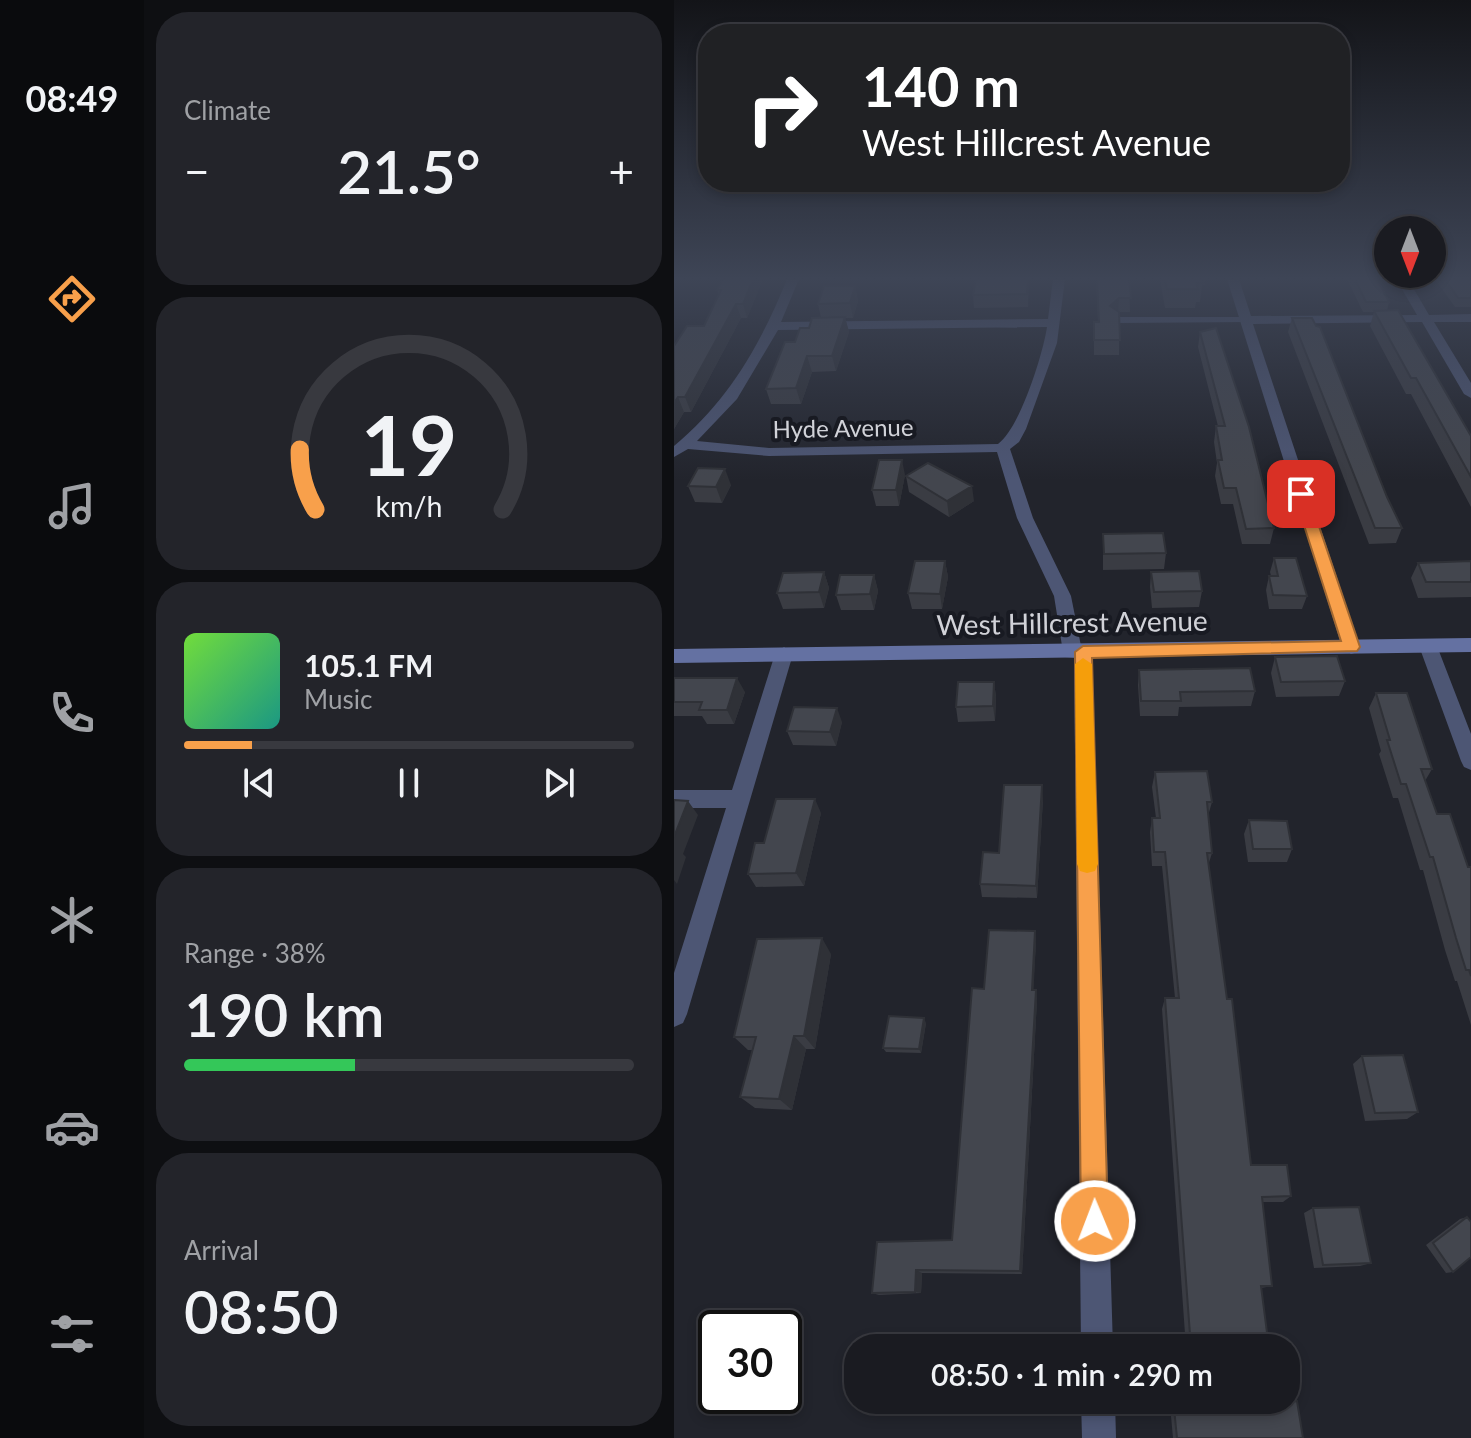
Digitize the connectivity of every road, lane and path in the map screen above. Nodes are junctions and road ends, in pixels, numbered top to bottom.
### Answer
1 (762, 346) edge
2 (1050, 346) edge
3 (1256, 346) edge
4 (1442, 346) edge
5 (1471, 394) edge
6 (1002, 448) junction
7 (680, 449) edge
8 (1471, 645) edge
9 (1428, 646) junction
10 (1351, 647) junction
11 (1078, 652) junction
12 (784, 654) junction
13 (674, 656) edge
14 (1471, 761) edge
15 (674, 799) edge
16 (740, 799) junction
17 (674, 1014) edge
18 (1097, 1334) edge
19 (1098, 1414) edge
20 (1099, 1438) edge

1 - 7 street
2 - 6 street
3 - 10 street
4 - 5 street
6 - 7 street, Hyde Avenue
6 - 11 street
8 - 9 street, West Hillcrest Avenue
9 - 10 street, West Hillcrest Avenue
9 - 14 street
10 - 11 street, West Hillcrest Avenue
11 - 12 street, West Hillcrest Avenue
11 - 18 street
12 - 13 street, West Hillcrest Avenue
12 - 16 street
15 - 16 street
16 - 17 street
19 - 20 street

